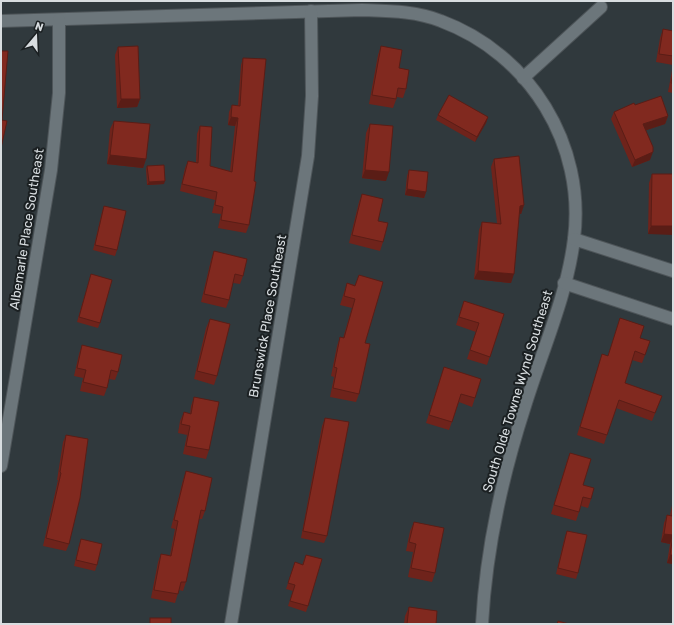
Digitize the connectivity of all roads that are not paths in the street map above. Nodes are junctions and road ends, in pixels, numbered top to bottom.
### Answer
1 (601, 7) dead end
2 (311, 11) junction
3 (59, 20) junction
4 (1, 21) edge
5 (524, 78) junction
6 (574, 239) junction
7 (673, 271) edge
8 (564, 283) junction
9 (673, 319) edge
10 (1, 466) edge
11 (231, 624) edge
12 (482, 624) edge

1 - 5 street
2 - 3 street, South Olde Towne Wynd Southeast
2 - 5 street, South Olde Towne Wynd Southeast
2 - 11 street, Brunswick Place Southeast
3 - 4 street, South Olde Towne Wynd Southeast
3 - 10 street, Albemarle Place Southeast
5 - 6 street, South Olde Towne Wynd Southeast
6 - 7 street
6 - 8 street, South Olde Towne Wynd Southeast
8 - 9 street
8 - 12 street, South Olde Towne Wynd Southeast

